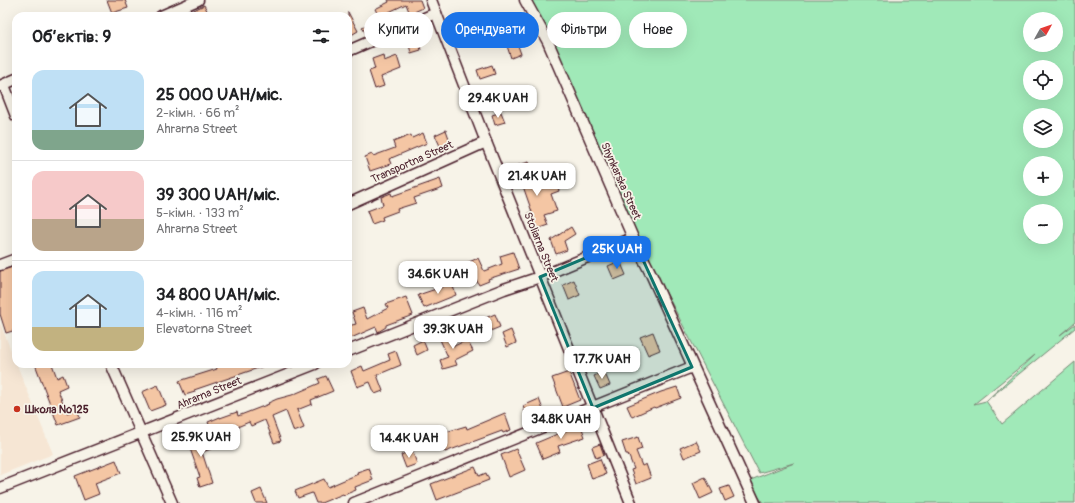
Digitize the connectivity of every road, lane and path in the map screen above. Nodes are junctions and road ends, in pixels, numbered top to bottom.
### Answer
1 (198, 0) edge
2 (431, 0) edge
3 (525, 0) edge
4 (171, 12) edge
5 (436, 12) junction
6 (352, 49) edge
7 (12, 81) edge
8 (2, 85) edge
9 (12, 107) edge
10 (486, 142) junction
11 (352, 202) edge
12 (633, 238) junction
13 (12, 260) edge
14 (0, 265) edge
15 (540, 276) junction
16 (352, 349) edge
17 (692, 367) junction
18 (113, 368) edge
19 (305, 368) edge
20 (593, 408) junction
21 (142, 433) junction
22 (0, 488) edge
23 (172, 503) edge
24 (354, 503) edge
25 (631, 503) edge
26 (755, 503) edge

1 - 4 street
2 - 5 street, Stoliarna Street
3 - 12 street, Shynkarska Street
5 - 6 street
5 - 10 street, Stoliarna Street
7 - 8 street
8 - 9 street
10 - 11 street, Transportna Street
10 - 15 street, Stoliarna Street
12 - 15 street
12 - 17 street, Shynkarska Street
13 - 14 street
15 - 16 street
15 - 20 street, Stoliarna Street
17 - 20 street
17 - 26 street, Shynkarska Street
18 - 21 street
19 - 21 street, Ahrarna Street
20 - 24 street
20 - 25 street, Stoliarna Street
21 - 22 street, Ahrarna Street
21 - 23 street

